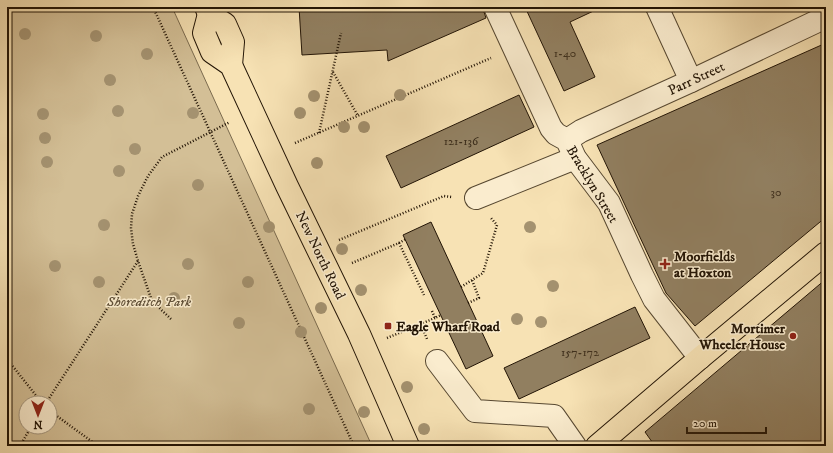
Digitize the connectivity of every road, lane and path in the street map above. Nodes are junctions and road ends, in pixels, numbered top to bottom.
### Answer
1 (153, 7) edge
2 (495, 7) edge
3 (657, 7) edge
4 (208, 11) edge
5 (826, 17) edge
6 (341, 33) dead end
7 (514, 48) junction
8 (332, 72) junction
9 (691, 81) junction
10 (358, 116) junction
11 (231, 121) dead end
12 (210, 132) junction
13 (319, 133) junction
14 (295, 143) dead end
15 (571, 149) junction
16 (476, 198) junction
17 (339, 240) dead end
18 (406, 240) dead end
19 (399, 242) junction
20 (826, 253) edge
21 (138, 260) junction
22 (350, 264) dead end
23 (472, 280) junction
24 (461, 287) dead end
25 (424, 295) dead end
26 (468, 303) dead end
27 (432, 311) dead end
28 (441, 315) dead end
29 (171, 318) dead end
30 (434, 318) junction
31 (384, 340) dead end
32 (700, 358) junction
33 (7, 359) edge
34 (437, 361) dead end
35 (36, 395) edge
36 (51, 395) edge
37 (58, 417) edge
38 (26, 435) edge
39 (20, 446) edge
40 (98, 446) edge
41 (354, 446) edge
42 (408, 446) edge
43 (575, 446) edge
44 (597, 446) edge

1 - 12 path
2 - 7 street, Bracklyn Street
3 - 9 street
4 - 42 main road, New North Road
5 - 9 street, Parr Street
6 - 8 path
7 - 10 path
7 - 15 street, Bracklyn Street
8 - 10 path
8 - 13 path
9 - 15 street, Parr Street
10 - 13 path
11 - 12 path
12 - 21 path
12 - 41 path
13 - 14 path
15 - 16 street, Parr Street
15 - 32 street, Bracklyn Street
16 - 17 path
16 - 23 path
18 - 19 path
19 - 22 path
19 - 25 path
20 - 32 main road
21 - 29 path
21 - 36 path
23 - 24 path
23 - 26 path
27 - 30 path
28 - 30 path
30 - 31 path
32 - 44 main road
33 - 35 path
34 - 43 street
37 - 40 path
38 - 39 path

